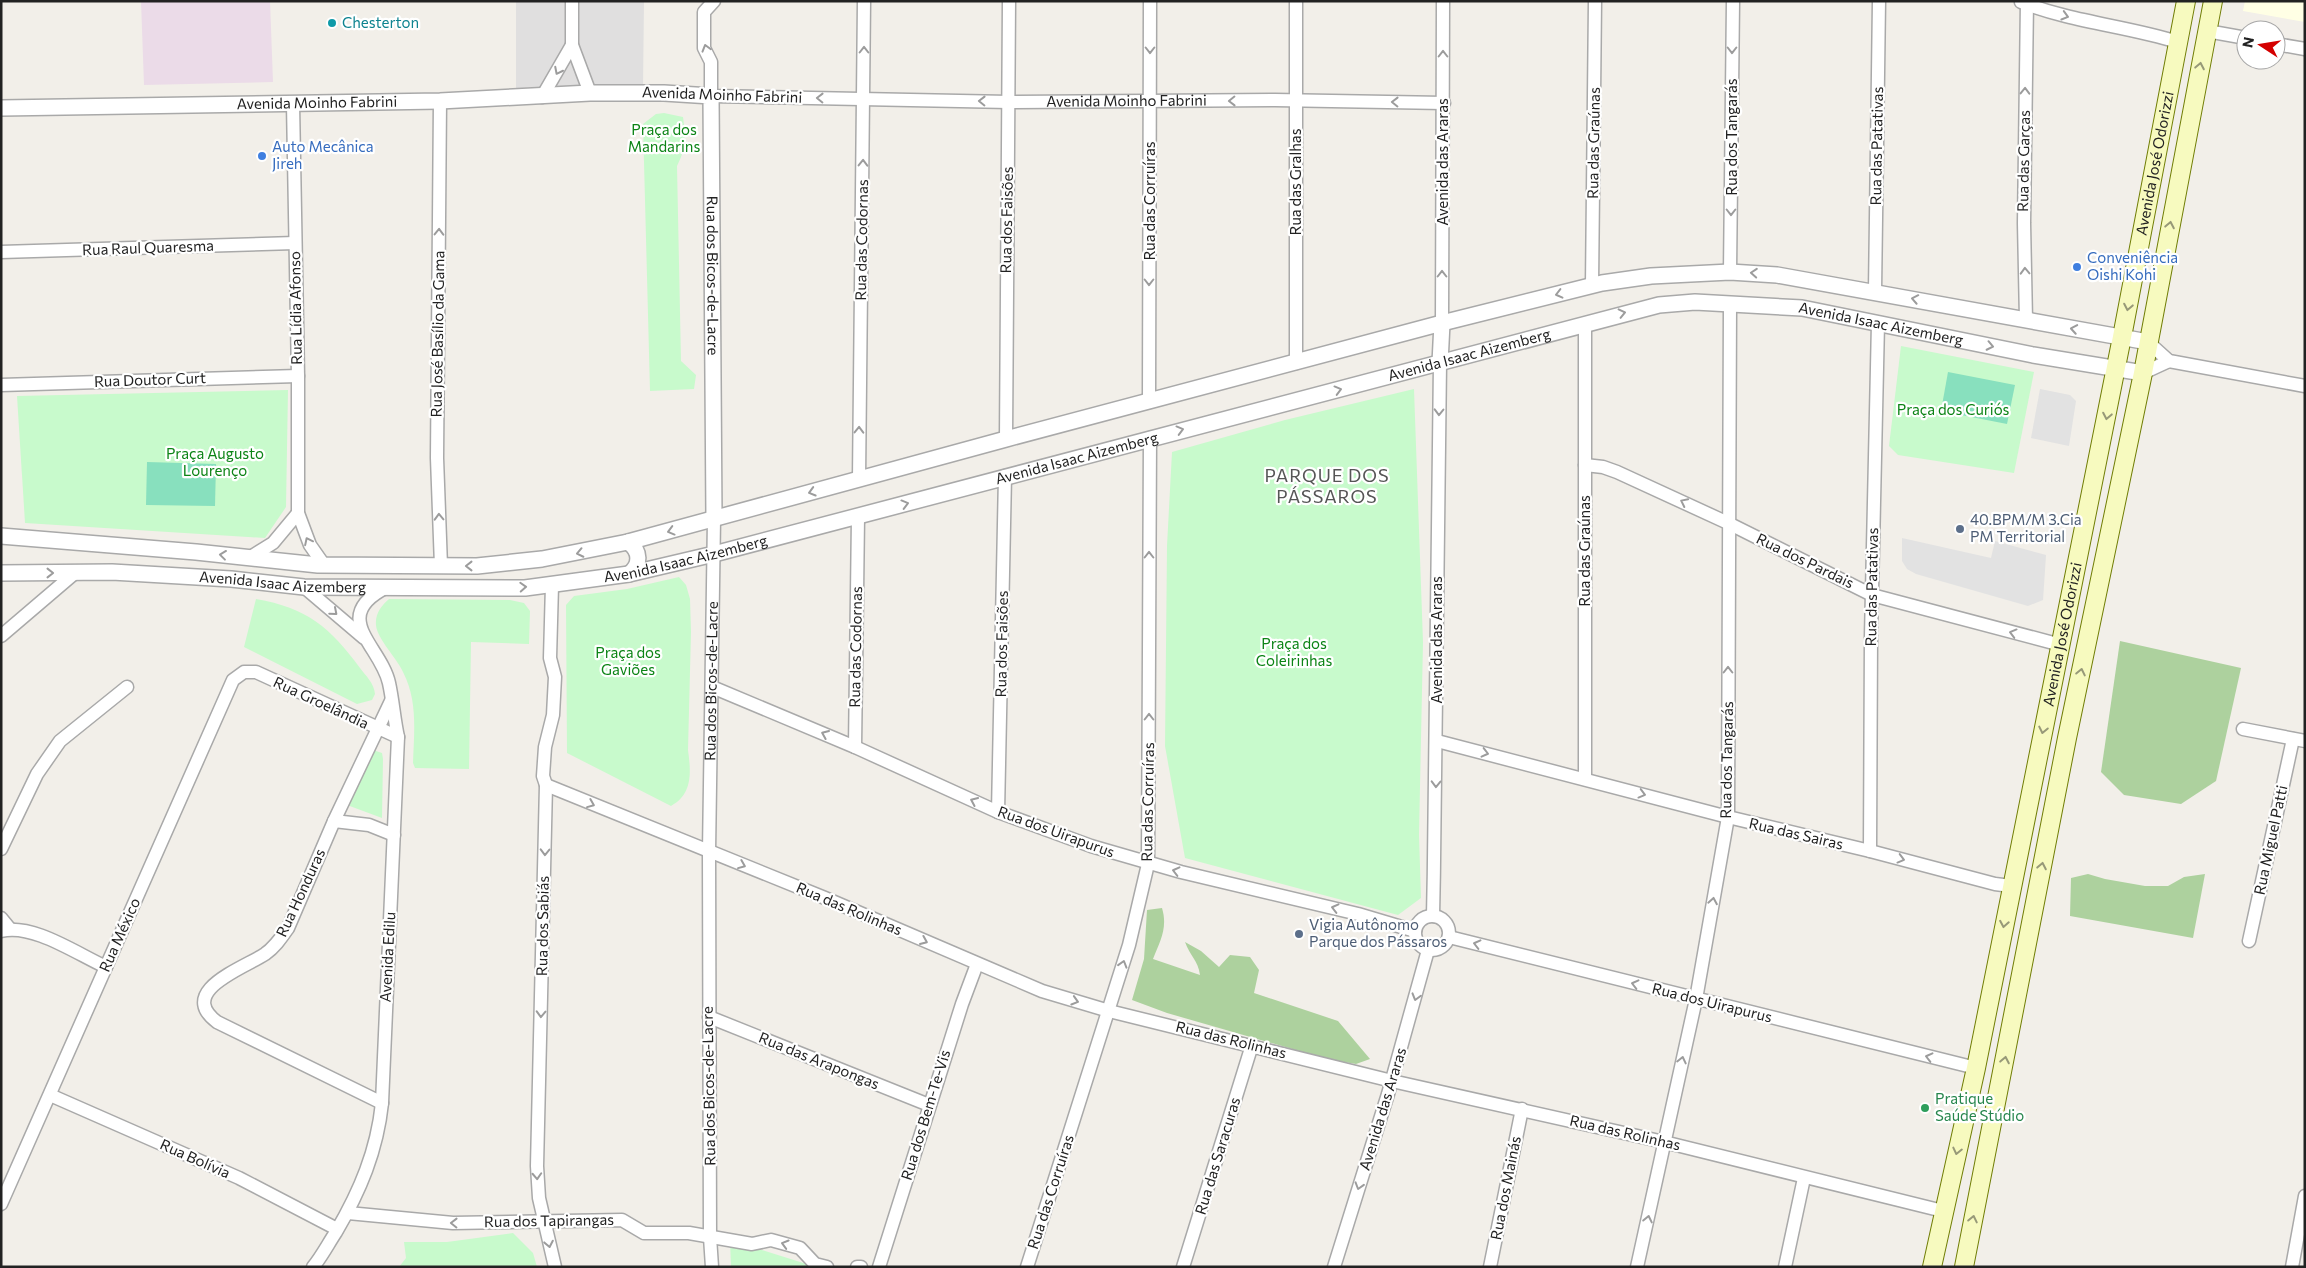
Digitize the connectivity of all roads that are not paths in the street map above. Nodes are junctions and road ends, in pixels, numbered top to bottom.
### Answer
1 (572, 1) edge
2 (714, 1) edge
3 (864, 1) edge
4 (1009, 1) edge
5 (1150, 1) edge
6 (1296, 1) edge
7 (1444, 1) edge
8 (1595, 1) edge
9 (1733, 1) edge
10 (1879, 1) edge
11 (2186, 1) edge
12 (2213, 1) edge
13 (2024, 2) edge
14 (2207, 31) junction
15 (2236, 36) edge
16 (2178, 42) junction
17 (572, 45) junction
18 (2286, 46) edge
19 (2305, 49) edge
20 (590, 94) junction
21 (711, 96) junction
22 (542, 97) junction
23 (863, 99) junction
24 (1296, 100) junction
25 (440, 101) junction
26 (1009, 102) junction
27 (1150, 102) junction
28 (1444, 103) junction
29 (293, 104) junction
30 (1, 108) edge
31 (295, 243) junction
32 (1, 252) edge
33 (1730, 272) junction
34 (1592, 285) junction
35 (1875, 292) junction
36 (1730, 304) junction
37 (2026, 320) junction
38 (1442, 323) junction
39 (1878, 323) junction
40 (1585, 324) junction
41 (2122, 337) junction
42 (2148, 342) junction
43 (2169, 360) junction
44 (1296, 363) junction
45 (1440, 363) junction
46 (2116, 368) junction
47 (2143, 373) junction
48 (298, 376) junction
49 (1, 385) edge
50 (2305, 386) edge
51 (1149, 402) junction
52 (1150, 438) junction
53 (1006, 439) junction
54 (1586, 466) junction
55 (1005, 476) junction
56 (859, 479) junction
57 (298, 513) junction
58 (858, 517) junction
59 (714, 519) junction
60 (1728, 523) junction
61 (1, 536) edge
62 (628, 542) junction
63 (714, 554) junction
64 (249, 558) junction
65 (324, 565) junction
66 (441, 566) junction
67 (76, 572) junction
68 (1, 573) edge
69 (628, 574) junction
70 (552, 585) junction
71 (304, 587) junction
72 (387, 587) junction
73 (1872, 595) junction
74 (1, 636) edge
75 (364, 638) junction
76 (2060, 645) junction
77 (244, 672) joint
78 (126, 687) dead end
79 (712, 687) junction
80 (391, 701) junction
81 (376, 729) junction
82 (2243, 729) dead end
83 (398, 737) junction
84 (2299, 740) edge
85 (1437, 741) junction
86 (855, 747) junction
87 (1585, 779) junction
88 (546, 785) junction
89 (998, 812) junction
90 (1728, 817) junction
91 (334, 820) junction
92 (394, 835) junction
93 (1, 849) edge
94 (1870, 851) junction
95 (709, 852) junction
96 (1148, 864) junction
97 (2011, 886) junction
98 (1433, 916) junction
99 (1, 918) edge
100 (6, 930) edge
101 (1415, 931) junction
102 (1449, 937) junction
103 (2249, 941) dead end
104 (1428, 950) junction
105 (977, 964) junction
106 (106, 968) junction
107 (1696, 999) junction
108 (1109, 1011) junction
109 (709, 1017) junction
110 (1252, 1045) junction
111 (1976, 1068) junction
112 (1392, 1081) junction
113 (50, 1096) junction
114 (382, 1103) junction
115 (929, 1105) junction
116 (1522, 1109) junction
117 (1664, 1142) junction
118 (1804, 1178) junction
119 (2305, 1196) edge
120 (1, 1204) edge
121 (1943, 1211) junction
122 (348, 1213) junction
123 (545, 1222) junction
124 (337, 1229) junction
125 (710, 1236) junction
126 (312, 1267) edge
127 (555, 1267) edge
128 (712, 1267) edge
129 (827, 1267) edge
130 (857, 1267) edge
131 (861, 1267) edge
132 (879, 1267) edge
133 (1027, 1267) edge
134 (1183, 1267) edge
135 (1334, 1267) edge
136 (1490, 1267) edge
137 (1638, 1267) edge
138 (1785, 1267) edge
139 (1932, 1267) edge
140 (1964, 1267) edge
141 (2292, 1267) edge

1 - 17 street
21 -> 2 street
23 -> 3 street, Rua das Codornas
4 - 26 street, Rua dos Faisões
5 -> 27 street, Rua das Corruíras
6 - 24 street, Rua das Gralhas
28 -> 7 street, Avenida das Araras
8 - 34 street, Rua das Graúnas
9 -> 33 street, Rua dos Tangarás
10 - 35 street, Rua das Patativas
11 - 16 main road, Avenida José Odorizzi
12 - 14 main road, Avenida José Odorizzi
13 -> 16 street
37 -> 13 street, Rua das Garças
14 - 15 street
42 -> 14 main road, Avenida José Odorizzi
16 -> 41 main road, Avenida José Odorizzi
17 - 20 street
17 -> 22 street
18 - 19 street
20 - 21 street, Avenida Moinho Fabrini
20 - 22 street, Avenida Moinho Fabrini
23 -> 21 street, Avenida Moinho Fabrini
21 - 59 street, Rua dos Bicos-de-Lacre
22 - 25 street, Avenida Moinho Fabrini
26 -> 23 street, Avenida Moinho Fabrini
56 -> 23 street, Rua das Codornas
24 -> 27 street, Avenida Moinho Fabrini
28 -> 24 street, Avenida Moinho Fabrini
24 - 44 street, Rua das Gralhas
25 - 29 street, Avenida Moinho Fabrini
66 -> 25 street, Rua José Basílio da Gama
26 - 27 street, Avenida Moinho Fabrini
26 - 53 street, Rua dos Faisões
27 -> 51 street, Rua das Corruíras
38 -> 28 street, Avenida das Araras
29 - 30 street, Avenida Moinho Fabrini
29 - 31 street, Rua Lídia Afonso
31 - 32 street, Rua Raul Quaresma
31 - 48 street, Rua Lídia Afonso
33 - 34 street, Avenida Isaac Aizemberg
35 -> 33 street, Avenida Isaac Aizemberg
34 -> 38 street, Avenida Isaac Aizemberg
37 -> 35 street, Avenida Isaac Aizemberg
36 - 39 street, Avenida Isaac Aizemberg
40 -> 36 street, Avenida Isaac Aizemberg
36 - 60 street, Rua dos Tangarás
41 -> 37 street, Avenida Isaac Aizemberg
38 - 44 street, Avenida Isaac Aizemberg
38 - 45 street
39 -> 46 street, Avenida Isaac Aizemberg
39 - 73 street, Rua das Patativas
40 - 45 street, Avenida Isaac Aizemberg
40 - 54 street, Rua das Graúnas
41 - 42 street, Avenida Isaac Aizemberg
41 - 46 main road, Avenida José Odorizzi
42 - 43 street
42 - 47 main road, Avenida José Odorizzi
43 - 47 street
43 - 50 street
44 - 51 street, Avenida Isaac Aizemberg
52 -> 45 street, Avenida Isaac Aizemberg
45 -> 85 street, Avenida das Araras
46 - 47 street, Avenida Isaac Aizemberg
46 -> 76 main road, Avenida José Odorizzi
140 -> 47 main road, Avenida José Odorizzi
48 - 49 street, Rua Doutor Curt
48 - 57 street, Rua Lídia Afonso
51 - 53 street, Avenida Isaac Aizemberg
52 - 55 street, Avenida Isaac Aizemberg
96 -> 52 street, Rua das Corruíras
53 - 56 street, Avenida Isaac Aizemberg
60 -> 54 street, Rua dos Pardais
54 - 87 street, Rua das Graúnas
58 -> 55 street, Avenida Isaac Aizemberg
55 - 89 street, Rua dos Faisões
56 -> 59 street, Avenida Isaac Aizemberg
57 - 64 street
65 -> 57 street, Rua Lídia Afonso
58 - 63 street, Avenida Isaac Aizemberg
58 - 86 street, Rua das Codornas
59 -> 62 street, Avenida Isaac Aizemberg
59 - 63 street, Rua dos Bicos-de-Lacre
60 - 73 street, Rua dos Pardais
90 -> 60 street, Rua dos Tangarás
64 -> 61 street, Avenida Isaac Aizemberg
62 -> 66 street, Avenida Isaac Aizemberg
62 - 69 street
63 - 69 street, Avenida Isaac Aizemberg
63 - 79 street, Rua dos Bicos-de-Lacre
64 - 65 street, Avenida Isaac Aizemberg
65 - 66 street, Avenida Isaac Aizemberg
68 -> 67 street, Avenida Isaac Aizemberg
67 - 71 street, Avenida Isaac Aizemberg
67 - 74 street
69 - 70 street, Avenida Isaac Aizemberg
72 -> 70 street, Avenida Isaac Aizemberg
70 - 88 street, Rua dos Sabiás
71 - 72 street, Avenida Isaac Aizemberg
71 -> 75 street, Avenida Edilu
72 - 75 street, Avenida Edilu
76 -> 73 street, Rua dos Pardais
73 - 94 street, Rua das Patativas
75 - 80 street, Avenida Edilu
76 -> 97 main road, Avenida José Odorizzi
77 - 81 street, Rua Groelândia
77 - 106 street, Rua México
78 - 93 street
86 -> 79 street, Rua dos Uirapurus
79 - 95 street, Rua dos Bicos-de-Lacre
80 - 81 street, Rua Honduras
80 - 83 street, Avenida Edilu
81 - 83 street, Rua Groelândia
81 - 91 street, Rua Honduras
82 - 84 street
83 - 92 street, Avenida Edilu
84 - 103 street, Rua Miguel Patti
85 -> 87 street, Rua das Sairas
85 -> 98 street, Avenida das Araras
89 -> 86 street, Rua dos Uirapurus
87 -> 90 street, Rua das Sairas
88 -> 95 street, Rua das Rolinhas
88 -> 123 street, Rua dos Sabiás
89 - 96 street, Rua dos Uirapurus
90 - 94 street, Rua das Sairas
107 -> 90 street, Rua dos Tangarás
91 - 92 street
91 - 114 street, Rua Honduras
92 - 114 street, Avenida Edilu
94 -> 97 street, Rua das Sairas
95 -> 105 street, Rua das Rolinhas
95 - 109 street, Rua dos Bicos-de-Lacre
101 -> 96 street, Rua dos Uirapurus
108 -> 96 street, Rua das Corruíras
97 -> 111 main road, Avenida José Odorizzi
98 - 101 street
98 - 102 street
99 - 100 street
100 - 106 street
101 - 104 street
102 - 104 street
107 -> 102 street, Rua dos Uirapurus
104 -> 112 street, Avenida das Araras
105 -> 108 street, Rua das Rolinhas
105 - 115 street, Rua dos Bem-Te-Vis
106 - 113 street, Rua México
111 -> 107 street, Rua dos Uirapurus
117 -> 107 street, Rua dos Tangarás
108 - 110 street, Rua das Rolinhas
108 - 133 street, Rua das Corruíras
109 - 115 street, Rua das Arapongas
109 - 125 street, Rua dos Bicos-de-Lacre
110 - 112 street, Rua das Rolinhas
110 - 134 street, Rua das Saracuras
111 -> 121 main road, Avenida José Odorizzi
112 - 116 street, Rua das Rolinhas
112 -> 135 street, Avenida das Araras
113 - 120 street, Rua México
113 - 124 street, Rua Bolívia
114 - 122 street, Avenida Edilu
115 - 132 street, Rua dos Bem-Te-Vis
116 - 117 street, Rua das Rolinhas
116 - 136 street, Rua dos Mainás
117 - 118 street, Rua das Rolinhas
137 -> 117 street, Rua dos Tangarás
118 - 121 street, Rua das Rolinhas
118 - 138 street
119 - 141 street
121 - 139 main road, Avenida José Odorizzi
123 -> 122 street, Rua dos Tapirangas
122 - 124 street, Avenida Edilu
123 - 125 street, Rua dos Tapirangas
123 -> 127 street, Rua dos Sabiás
124 - 126 street, Avenida Edilu
125 - 128 street, Rua dos Bicos-de-Lacre
129 -> 125 street, Rua dos Tapirangas
130 - 131 street

